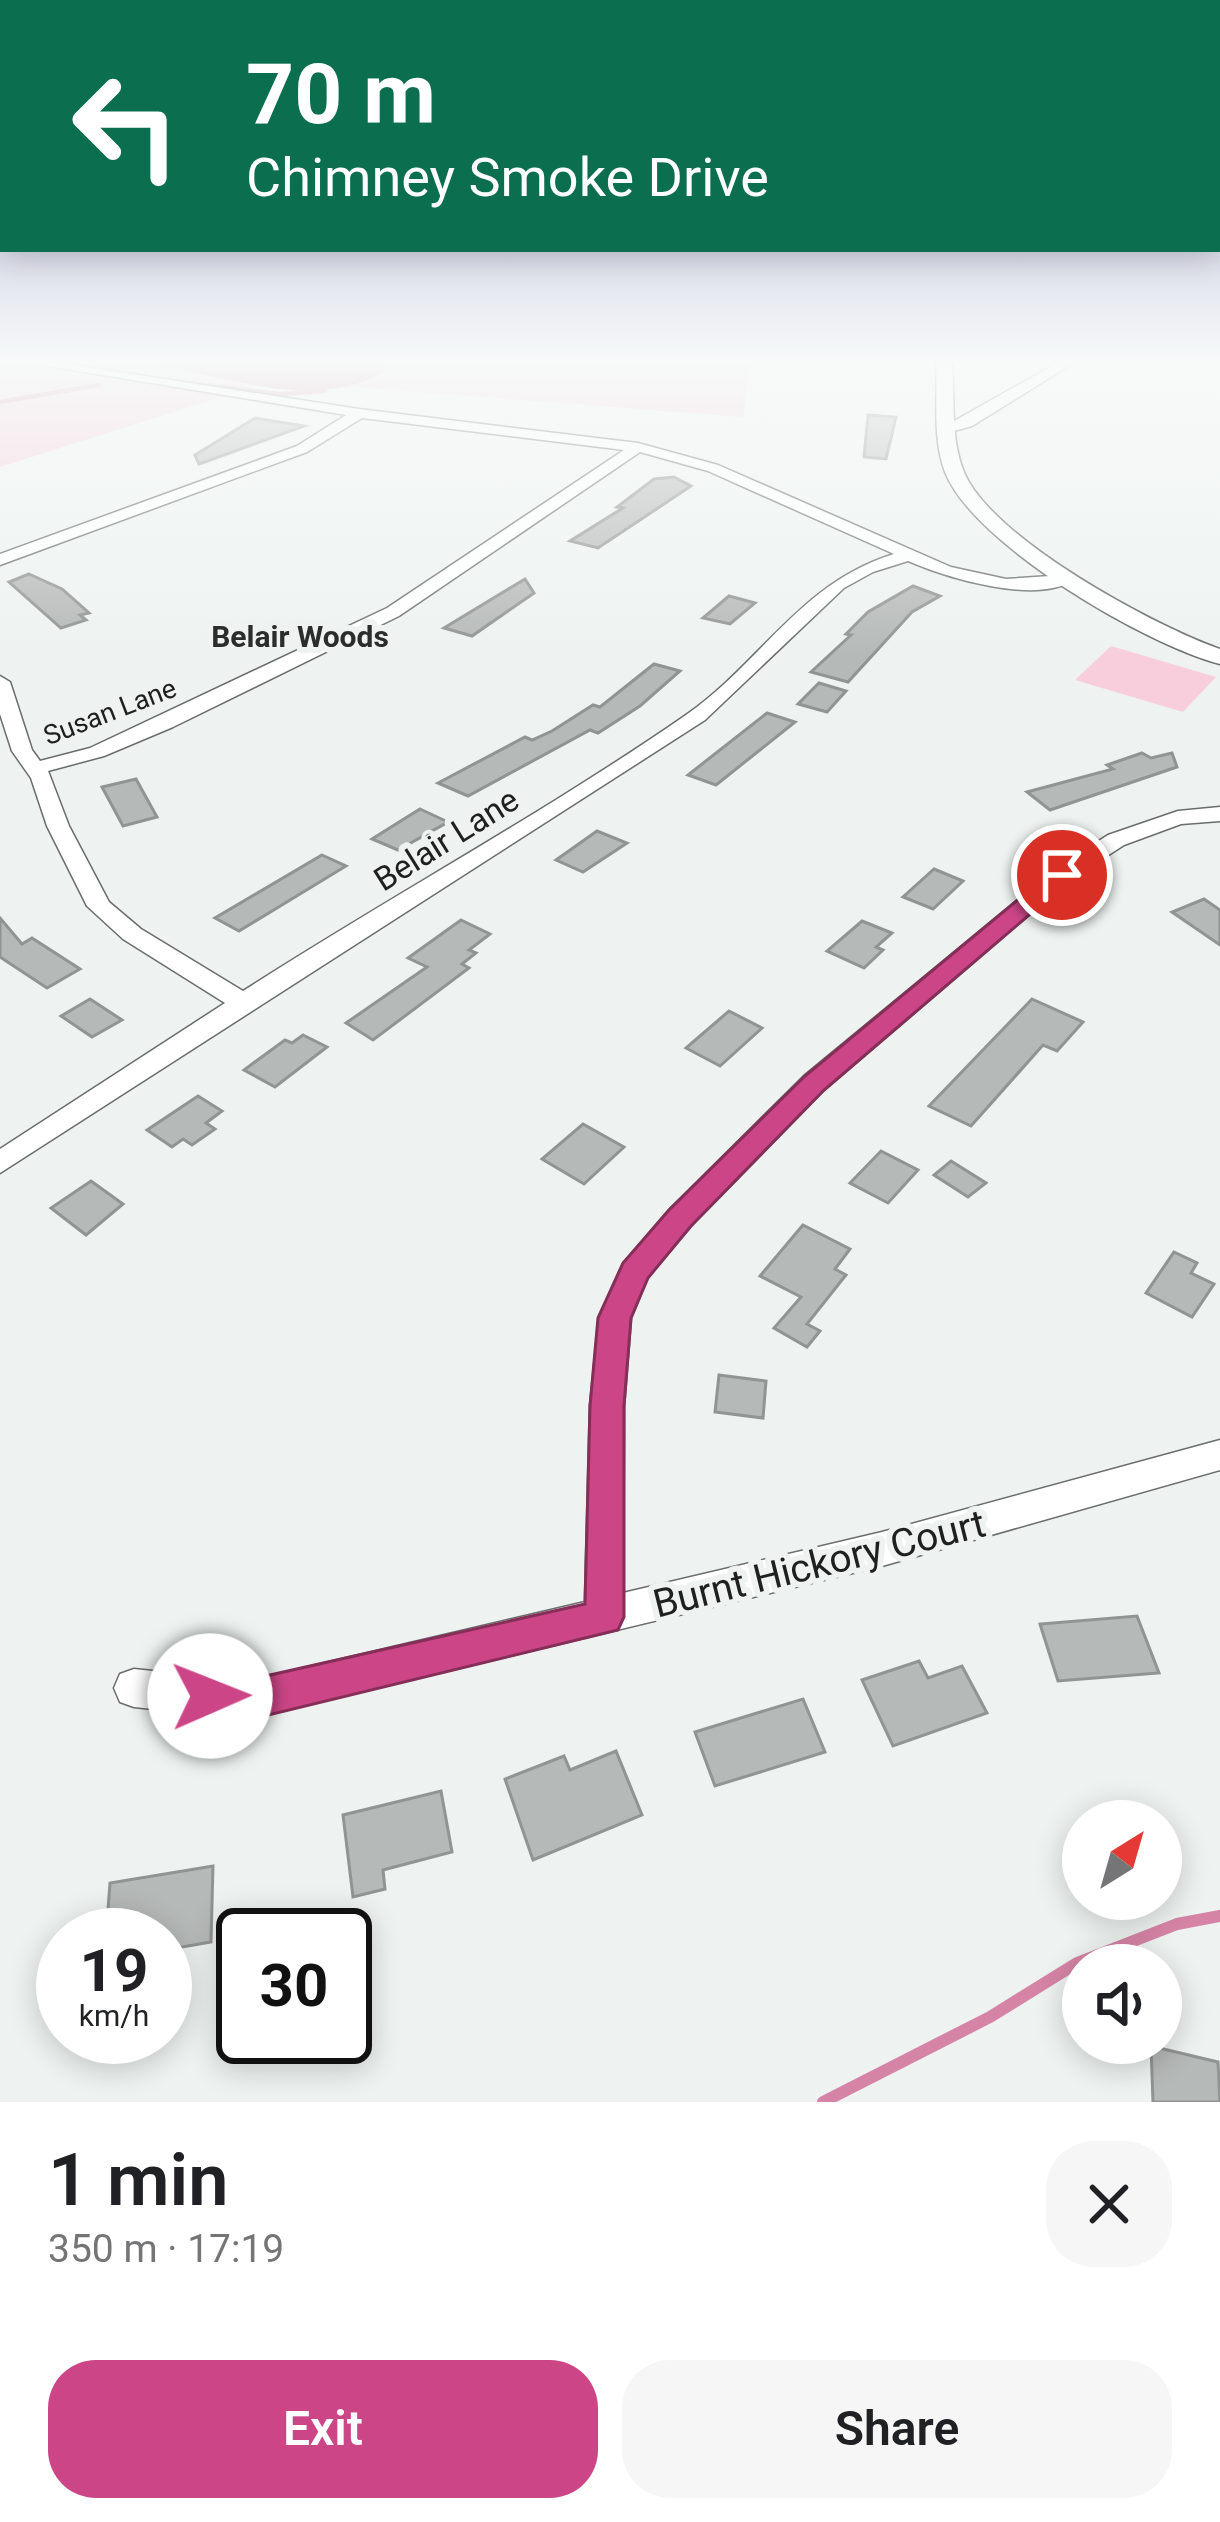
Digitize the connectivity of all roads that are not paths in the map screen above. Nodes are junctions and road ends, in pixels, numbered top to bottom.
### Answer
1 (269, 460) edge
2 (619, 460) edge
3 (685, 460) edge
4 (953, 460) edge
5 (909, 555) junction
6 (0, 560) edge
7 (1065, 580) junction
8 (1220, 657) edge
9 (0, 682) edge
10 (33, 769) junction
11 (1213, 821) edge
12 (245, 1004) junction
13 (0, 1163) edge
14 (1220, 1455) edge
15 (604, 1617) junction
16 (134, 1688) dead end

1 - 6 street
2 - 10 street, Susan Lane
3 - 5 street
4 - 7 street
5 - 7 street
5 - 12 street, Belair Lane
7 - 8 street
9 - 10 street
10 - 12 street
11 - 15 street
12 - 13 street, Belair Lane
14 - 15 street, Burnt Hickory Court
15 - 16 street, Burnt Hickory Court

